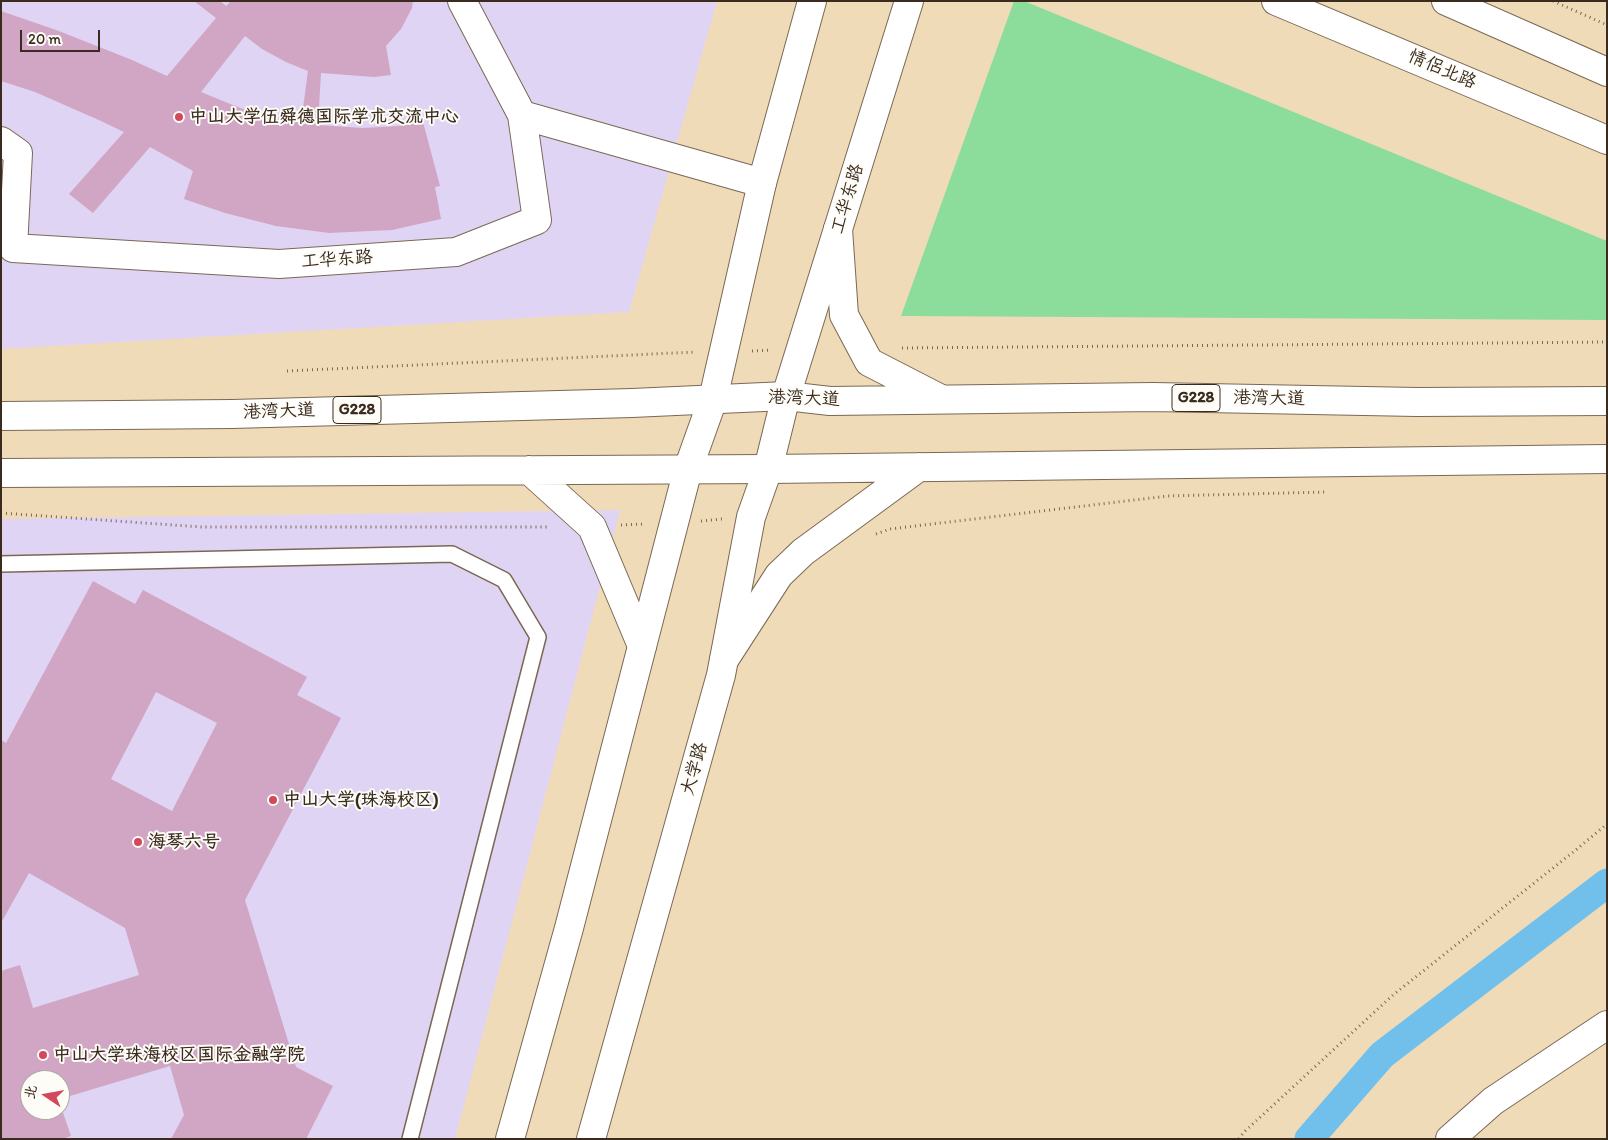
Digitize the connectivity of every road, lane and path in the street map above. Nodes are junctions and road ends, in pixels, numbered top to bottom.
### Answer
1 (462, 1) edge
2 (812, 1) edge
3 (909, 1) edge
4 (1276, 1) edge
5 (1446, 1) edge
6 (1553, 1) edge
7 (1607, 25) edge
8 (1607, 72) edge
9 (522, 115) junction
10 (1, 140) edge
11 (1607, 140) edge
12 (762, 183) junction
13 (838, 229) junction
14 (1607, 342) edge
15 (862, 349) junction
16 (801, 350) junction
17 (723, 351) junction
18 (286, 371) dead end
19 (786, 396) junction
20 (713, 399) junction
21 (943, 400) junction
22 (1607, 401) edge
23 (1, 416) edge
24 (1607, 459) edge
25 (919, 467) junction
26 (688, 469) junction
27 (768, 469) junction
28 (529, 470) junction
29 (1, 473) edge
30 (1, 513) edge
31 (202, 527) dead end
32 (1, 564) edge
33 (642, 646) junction
34 (724, 660) junction
35 (1607, 824) edge
36 (1607, 1025) edge
37 (410, 1139) edge
38 (510, 1139) edge
39 (591, 1139) edge
40 (1239, 1139) edge
41 (1450, 1139) edge

1 - 9 main road, 工华东路
2 - 12 main road
3 - 13 main road, 工华东路
4 - 11 main road, 情侶北路
5 - 8 main road
6 - 7 path
9 - 10 main road, 工华东路
9 - 12 main road
12 - 17 main road
13 - 15 main road
13 - 16 main road, 工华东路
14 - 15 path
15 - 21 main road
16 - 17 path
16 - 19 main road, 工华东路
17 - 18 path
17 - 20 main road
19 - 20 main road, 港湾大道 / G228
19 - 21 main road, 港湾大道 / G228
19 - 27 main road, 大学路
20 - 23 main road, 港湾大道 / G228
20 - 26 main road
21 - 22 main road, 港湾大道 / G228
24 - 25 main road
25 - 27 main road
25 - 34 main road
26 - 27 main road
26 - 28 main road
26 - 33 main road
27 - 34 main road, 大学路
28 - 29 main road
28 - 33 main road
30 - 31 path
32 - 37 lane
33 - 38 main road
34 - 39 main road, 大学路
35 - 40 path
36 - 41 main road

